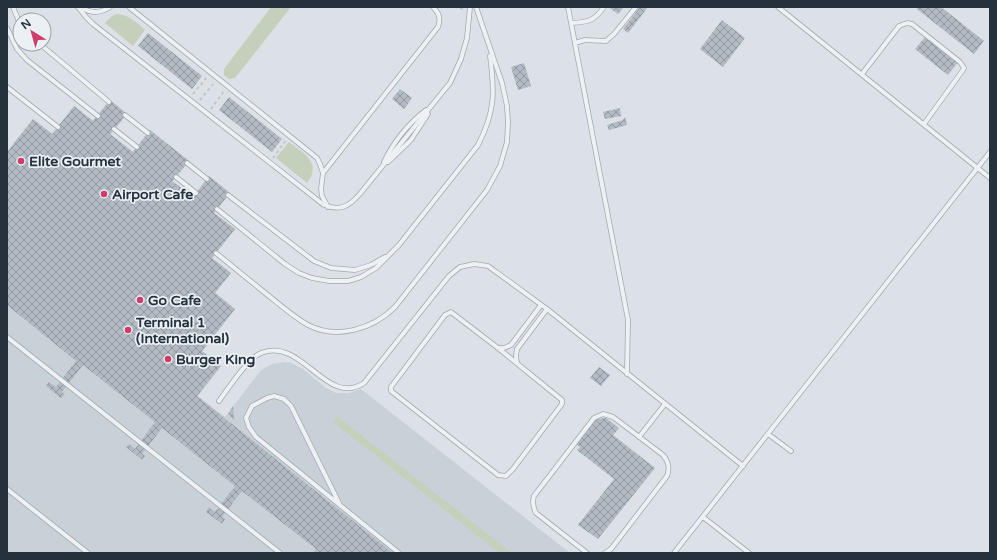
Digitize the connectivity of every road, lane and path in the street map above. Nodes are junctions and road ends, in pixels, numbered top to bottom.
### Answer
1 (80, 7) edge
2 (110, 7) edge
3 (129, 7) edge
4 (433, 7) edge
5 (454, 7) edge
6 (476, 7) edge
7 (568, 7) edge
8 (604, 7) edge
9 (636, 7) edge
10 (778, 7) edge
11 (469, 9) edge
12 (572, 23) junction
13 (7, 28) edge
14 (575, 43) junction
15 (489, 48) junction
16 (50, 52) edge
17 (210, 72) junction
18 (862, 74) junction
19 (218, 78) junction
20 (228, 86) junction
21 (7, 87) edge
22 (189, 99) junction
23 (109, 102) dead end
24 (196, 105) junction
25 (207, 114) junction
26 (125, 115) dead end
27 (98, 116) dead end
28 (924, 124) junction
29 (58, 127) dead end
30 (114, 129) dead end
31 (148, 133) dead end
32 (290, 136) junction
33 (137, 147) dead end
34 (990, 152) edge
35 (187, 163) dead end
36 (270, 163) junction
37 (978, 168) junction
38 (323, 173) junction
39 (176, 177) dead end
40 (990, 178) edge
41 (207, 179) dead end
42 (196, 193) dead end
43 (228, 195) dead end
44 (328, 207) junction
45 (217, 209) dead end
46 (399, 245) junction
47 (216, 253) dead end
48 (541, 305) junction
49 (547, 309) junction
50 (7, 337) edge
51 (498, 348) junction
52 (518, 364) junction
53 (627, 374) junction
54 (219, 402) dead end
55 (666, 404) junction
56 (768, 434) junction
57 (639, 437) junction
58 (791, 451) dead end
59 (743, 466) junction
60 (7, 489) edge
61 (340, 505) junction
62 (703, 517) junction
63 (88, 553) edge
64 (280, 553) edge
65 (399, 553) edge
66 (587, 553) edge
67 (606, 553) edge
68 (674, 553) edge
69 (749, 553) edge

1 - 2 lane
1 - 22 lane
3 - 17 lane
4 - 38 lane
5 - 11 path
6 - 15 lane
7 - 12 lane
8 - 12 lane
9 - 14 lane
10 - 18 lane
11 - 44 lane
12 - 14 lane
13 - 27 lane
14 - 53 lane
15 - 46 lane
15 - 47 lane
16 - 23 lane
17 - 19 lane
17 - 22 path
18 - 28 lane
18 - 28 lane
19 - 20 lane
19 - 24 path
20 - 25 path
20 - 32 lane
21 - 29 lane
22 - 24 lane
24 - 25 lane
25 - 36 lane
26 - 31 lane
28 - 37 lane
30 - 33 lane
32 - 36 path
32 - 38 lane
34 - 37 lane
35 - 41 lane
36 - 44 lane
37 - 40 lane
37 - 56 lane
38 - 44 lane
39 - 42 lane
43 - 46 lane
45 - 46 lane
48 - 49 lane
48 - 51 lane
48 - 54 lane
49 - 52 lane
49 - 53 lane
50 - 64 lane
51 - 52 lane
51 - 52 lane
53 - 55 lane
55 - 57 lane
55 - 59 lane
56 - 58 lane
56 - 59 lane
57 - 66 lane
57 - 67 lane
59 - 62 lane
60 - 63 lane
61 - 61 lane
61 - 65 lane
62 - 68 lane
62 - 69 lane

